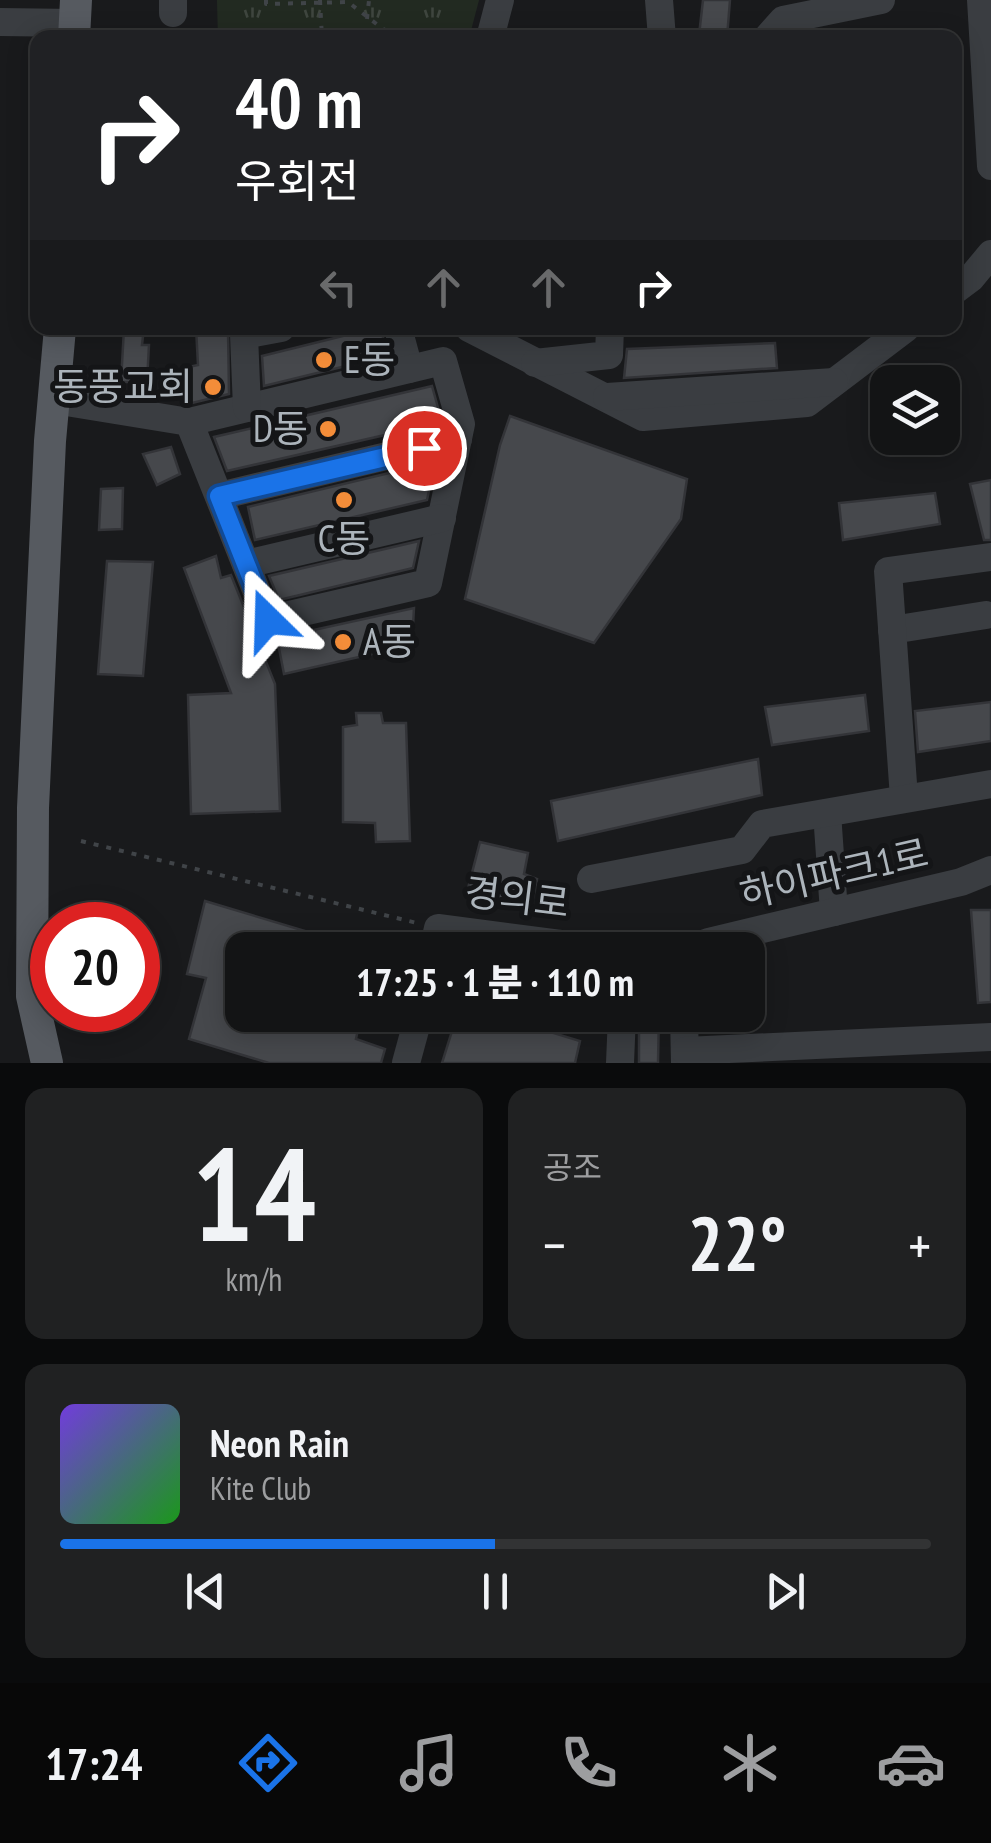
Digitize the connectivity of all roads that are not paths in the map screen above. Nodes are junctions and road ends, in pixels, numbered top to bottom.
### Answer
1 (500, 0) edge
2 (660, 0) edge
3 (882, 0) edge
4 (981, 0) edge
5 (75, 20) edge
6 (0, 22) edge
7 (492, 30) edge
8 (662, 30) edge
9 (774, 30) edge
10 (991, 166) edge
11 (991, 254) edge
12 (962, 280) edge
13 (59, 335) edge
14 (249, 335) edge
15 (400, 335) edge
16 (482, 335) edge
17 (610, 335) edge
18 (897, 335) edge
19 (535, 363) junction
20 (409, 369) junction
21 (54, 400) junction
22 (247, 408) junction
23 (189, 422) junction
24 (458, 439) junction
25 (219, 496) junction
26 (442, 518) junction
27 (990, 557) edge
28 (246, 564) junction
29 (986, 615) dead end
30 (892, 630) junction
31 (991, 784) edge
32 (904, 798) junction
33 (826, 813) junction
34 (991, 870) edge
35 (591, 878) dead end
36 (834, 912) junction
37 (750, 932) edge
38 (414, 1032) edge
39 (621, 1032) edge
40 (684, 1032) edge
41 (991, 1037) edge
42 (950, 1051) edge
43 (794, 1054) edge
44 (685, 1057) edge
45 (47, 1063) edge
46 (406, 1063) edge
47 (620, 1063) edge

1 - 7 street
2 - 8 street
3 - 9 street
4 - 10 street
5 - 6 street
11 - 12 street
13 - 21 main road
14 - 22 street
15 - 20 street
16 - 19 street
17 - 19 street
18 - 19 street
20 - 22 street
20 - 24 street
21 - 23 street
21 - 45 main road
22 - 23 street
23 - 25 street
24 - 25 street
24 - 26 street
25 - 28 street
26 - 28 street
26 - 28 street
27 - 30 street
29 - 30 street
30 - 32 street
31 - 32 street
32 - 33 street
33 - 35 street
33 - 36 street
34 - 36 street, 하이파크1로
36 - 37 street, 하이파크1로
38 - 46 street
39 - 47 street
40 - 44 street
41 - 42 street
42 - 43 street
43 - 44 street

